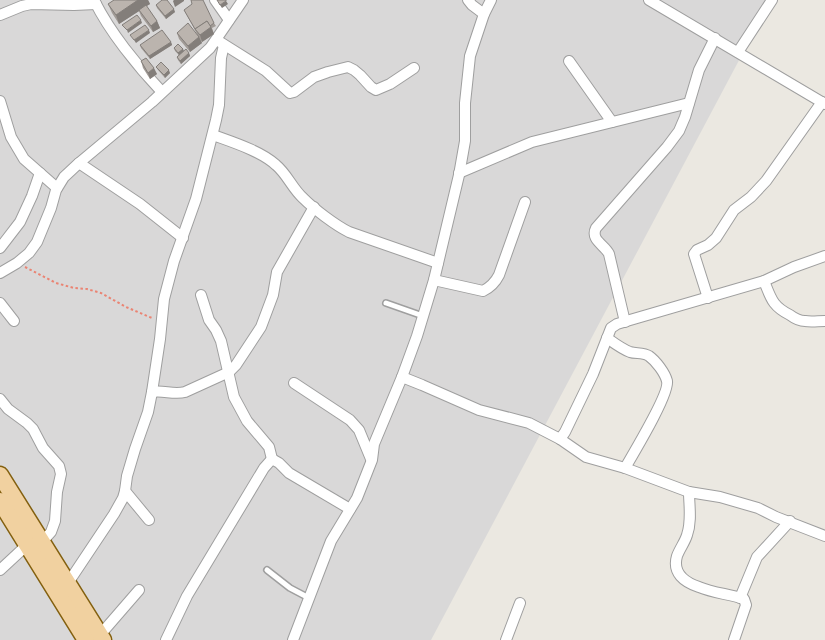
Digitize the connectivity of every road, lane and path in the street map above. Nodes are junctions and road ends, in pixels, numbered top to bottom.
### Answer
1 (215, 0) edge
2 (243, 0) edge
3 (468, 0) edge
4 (491, 0) edge
5 (649, 0) edge
6 (772, 0) edge
7 (95, 2) edge
8 (484, 14) junction
9 (0, 15) edge
10 (229, 20) junction
11 (715, 38) junction
12 (220, 42) junction
13 (738, 52) junction
14 (569, 61) dead end
15 (414, 68) dead end
16 (162, 92) junction
17 (0, 101) edge
18 (689, 103) junction
19 (823, 103) edge
20 (612, 122) junction
21 (213, 135) junction
22 (79, 163) junction
23 (459, 173) junction
24 (40, 174) junction
25 (58, 188) junction
26 (525, 202) dead end
27 (314, 207) junction
28 (183, 238) junction
29 (0, 248) edge
30 (825, 256) edge
31 (17, 263) junction
32 (438, 263) junction
33 (0, 273) edge
34 (434, 280) junction
35 (764, 281) junction
36 (201, 295) dead end
37 (708, 298) junction
38 (386, 303) dead end
39 (0, 304) edge
40 (423, 316) junction
41 (14, 321) dead end
42 (825, 321) edge
43 (161, 322) junction
44 (625, 322) junction
45 (607, 338) junction
46 (229, 372) junction
47 (402, 377) junction
48 (294, 383) dead end
49 (152, 392) junction
50 (0, 399) edge
51 (560, 439) junction
52 (272, 459) junction
53 (372, 460) junction
54 (625, 468) junction
55 (0, 475) edge
56 (125, 491) junction
57 (689, 492) junction
58 (0, 501) edge
59 (350, 509) junction
60 (149, 520) dead end
61 (790, 522) junction
62 (825, 536) edge
63 (35, 544) junction
64 (0, 570) edge
65 (267, 570) dead end
66 (68, 583) junction
67 (139, 590) dead end
68 (310, 598) junction
69 (740, 598) junction
70 (520, 603) dead end
71 (96, 638) edge
72 (166, 640) edge
73 (293, 640) edge
74 (506, 640) edge
75 (734, 640) edge

1 - 10 street
2 - 10 street
3 - 8 street
4 - 8 street
5 - 11 street
6 - 13 street
7 - 9 street
7 - 16 street
8 - 23 street
10 - 12 street
11 - 13 street
11 - 18 street
12 - 15 street
12 - 16 street
12 - 21 street
13 - 19 street
14 - 20 street
16 - 22 street
17 - 24 street
18 - 20 street
18 - 44 street
19 - 37 street
20 - 23 street
21 - 27 street
21 - 28 street
22 - 25 street
22 - 28 street
23 - 32 street
24 - 25 street
24 - 29 street
25 - 31 street
26 - 34 street
27 - 32 street
27 - 46 street
28 - 43 street
30 - 35 street
31 - 33 street
31 - 43 path
32 - 34 street
34 - 40 street
35 - 37 street
35 - 42 street
36 - 46 street
37 - 44 street
38 - 40 lane
39 - 41 street
40 - 47 street
43 - 49 street
44 - 45 street
45 - 51 street
45 - 54 street
46 - 49 street
46 - 52 street
47 - 51 street
47 - 53 street
48 - 53 street
49 - 56 street
50 - 63 street
51 - 54 street
52 - 59 street
52 - 72 street
53 - 59 street
54 - 57 street
55 - 63 main road
56 - 60 street
56 - 66 street
57 - 61 street
57 - 69 street
58 - 63 main road
59 - 68 street
61 - 62 street
61 - 69 street
63 - 64 street
63 - 66 main road
63 - 71 main road
65 - 68 lane
66 - 71 main road
67 - 71 street
68 - 73 street
69 - 75 street
70 - 74 street

